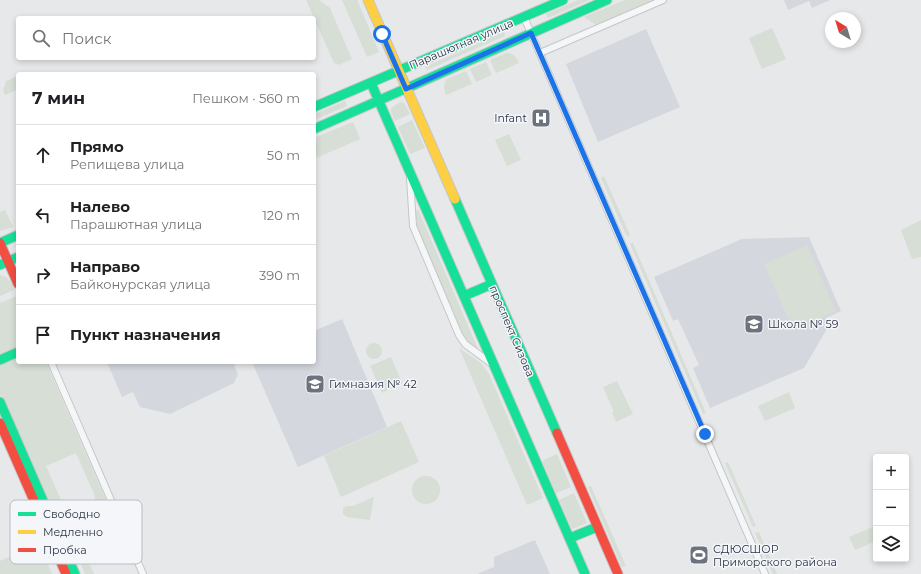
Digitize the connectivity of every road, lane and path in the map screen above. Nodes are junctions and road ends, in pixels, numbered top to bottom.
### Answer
1 (368, 0) edge
2 (563, 0) edge
3 (607, 0) edge
4 (663, 0) edge
5 (524, 17) junction
6 (531, 33) junction
7 (540, 53) junction
8 (398, 71) junction
9 (371, 83) junction
10 (406, 89) junction
11 (379, 101) junction
12 (316, 107) edge
13 (316, 128) edge
14 (410, 172) junction
15 (16, 236) edge
16 (0, 243) edge
17 (16, 258) edge
18 (4, 263) edge
19 (16, 281) edge
20 (492, 284) junction
21 (464, 296) junction
22 (16, 353) edge
23 (0, 360) edge
24 (52, 364) edge
25 (495, 365) junction
26 (0, 402) edge
27 (0, 423) edge
28 (34, 500) edge
29 (42, 500) edge
30 (111, 500) edge
31 (597, 527) junction
32 (570, 538) junction
33 (62, 564) edge
34 (70, 564) edge
35 (139, 564) edge
36 (66, 574) edge
37 (74, 574) edge
38 (143, 574) edge
39 (585, 574) edge
40 (618, 574) edge
41 (765, 574) edge

1 - 8 main road, проспект Сизова
2 - 5 main road, Парашютная улица
3 - 6 main road, Парашютная улица
4 - 7 street
5 - 6 street
5 - 8 main road, Парашютная улица
6 - 7 street
6 - 10 main road, Парашютная улица
7 - 41 street
8 - 9 main road, Парашютная улица
8 - 10 main road, проспект Сизова
9 - 11 main road
9 - 12 main road, Парашютная улица
10 - 11 main road, Парашютная улица
10 - 20 main road, проспект Сизова
11 - 13 main road, Парашютная улица
11 - 14 main road
14 - 21 main road
14 - 25 street
15 - 16 main road
16 - 18 main road
17 - 18 main road
18 - 19 main road
20 - 21 main road
20 - 31 main road, проспект Сизова
21 - 25 main road
22 - 23 main road
24 - 30 street
25 - 32 main road
26 - 29 main road
27 - 28 main road
31 - 32 main road
31 - 40 main road, проспект Сизова
32 - 39 main road
33 - 36 main road
34 - 37 main road
35 - 38 street

